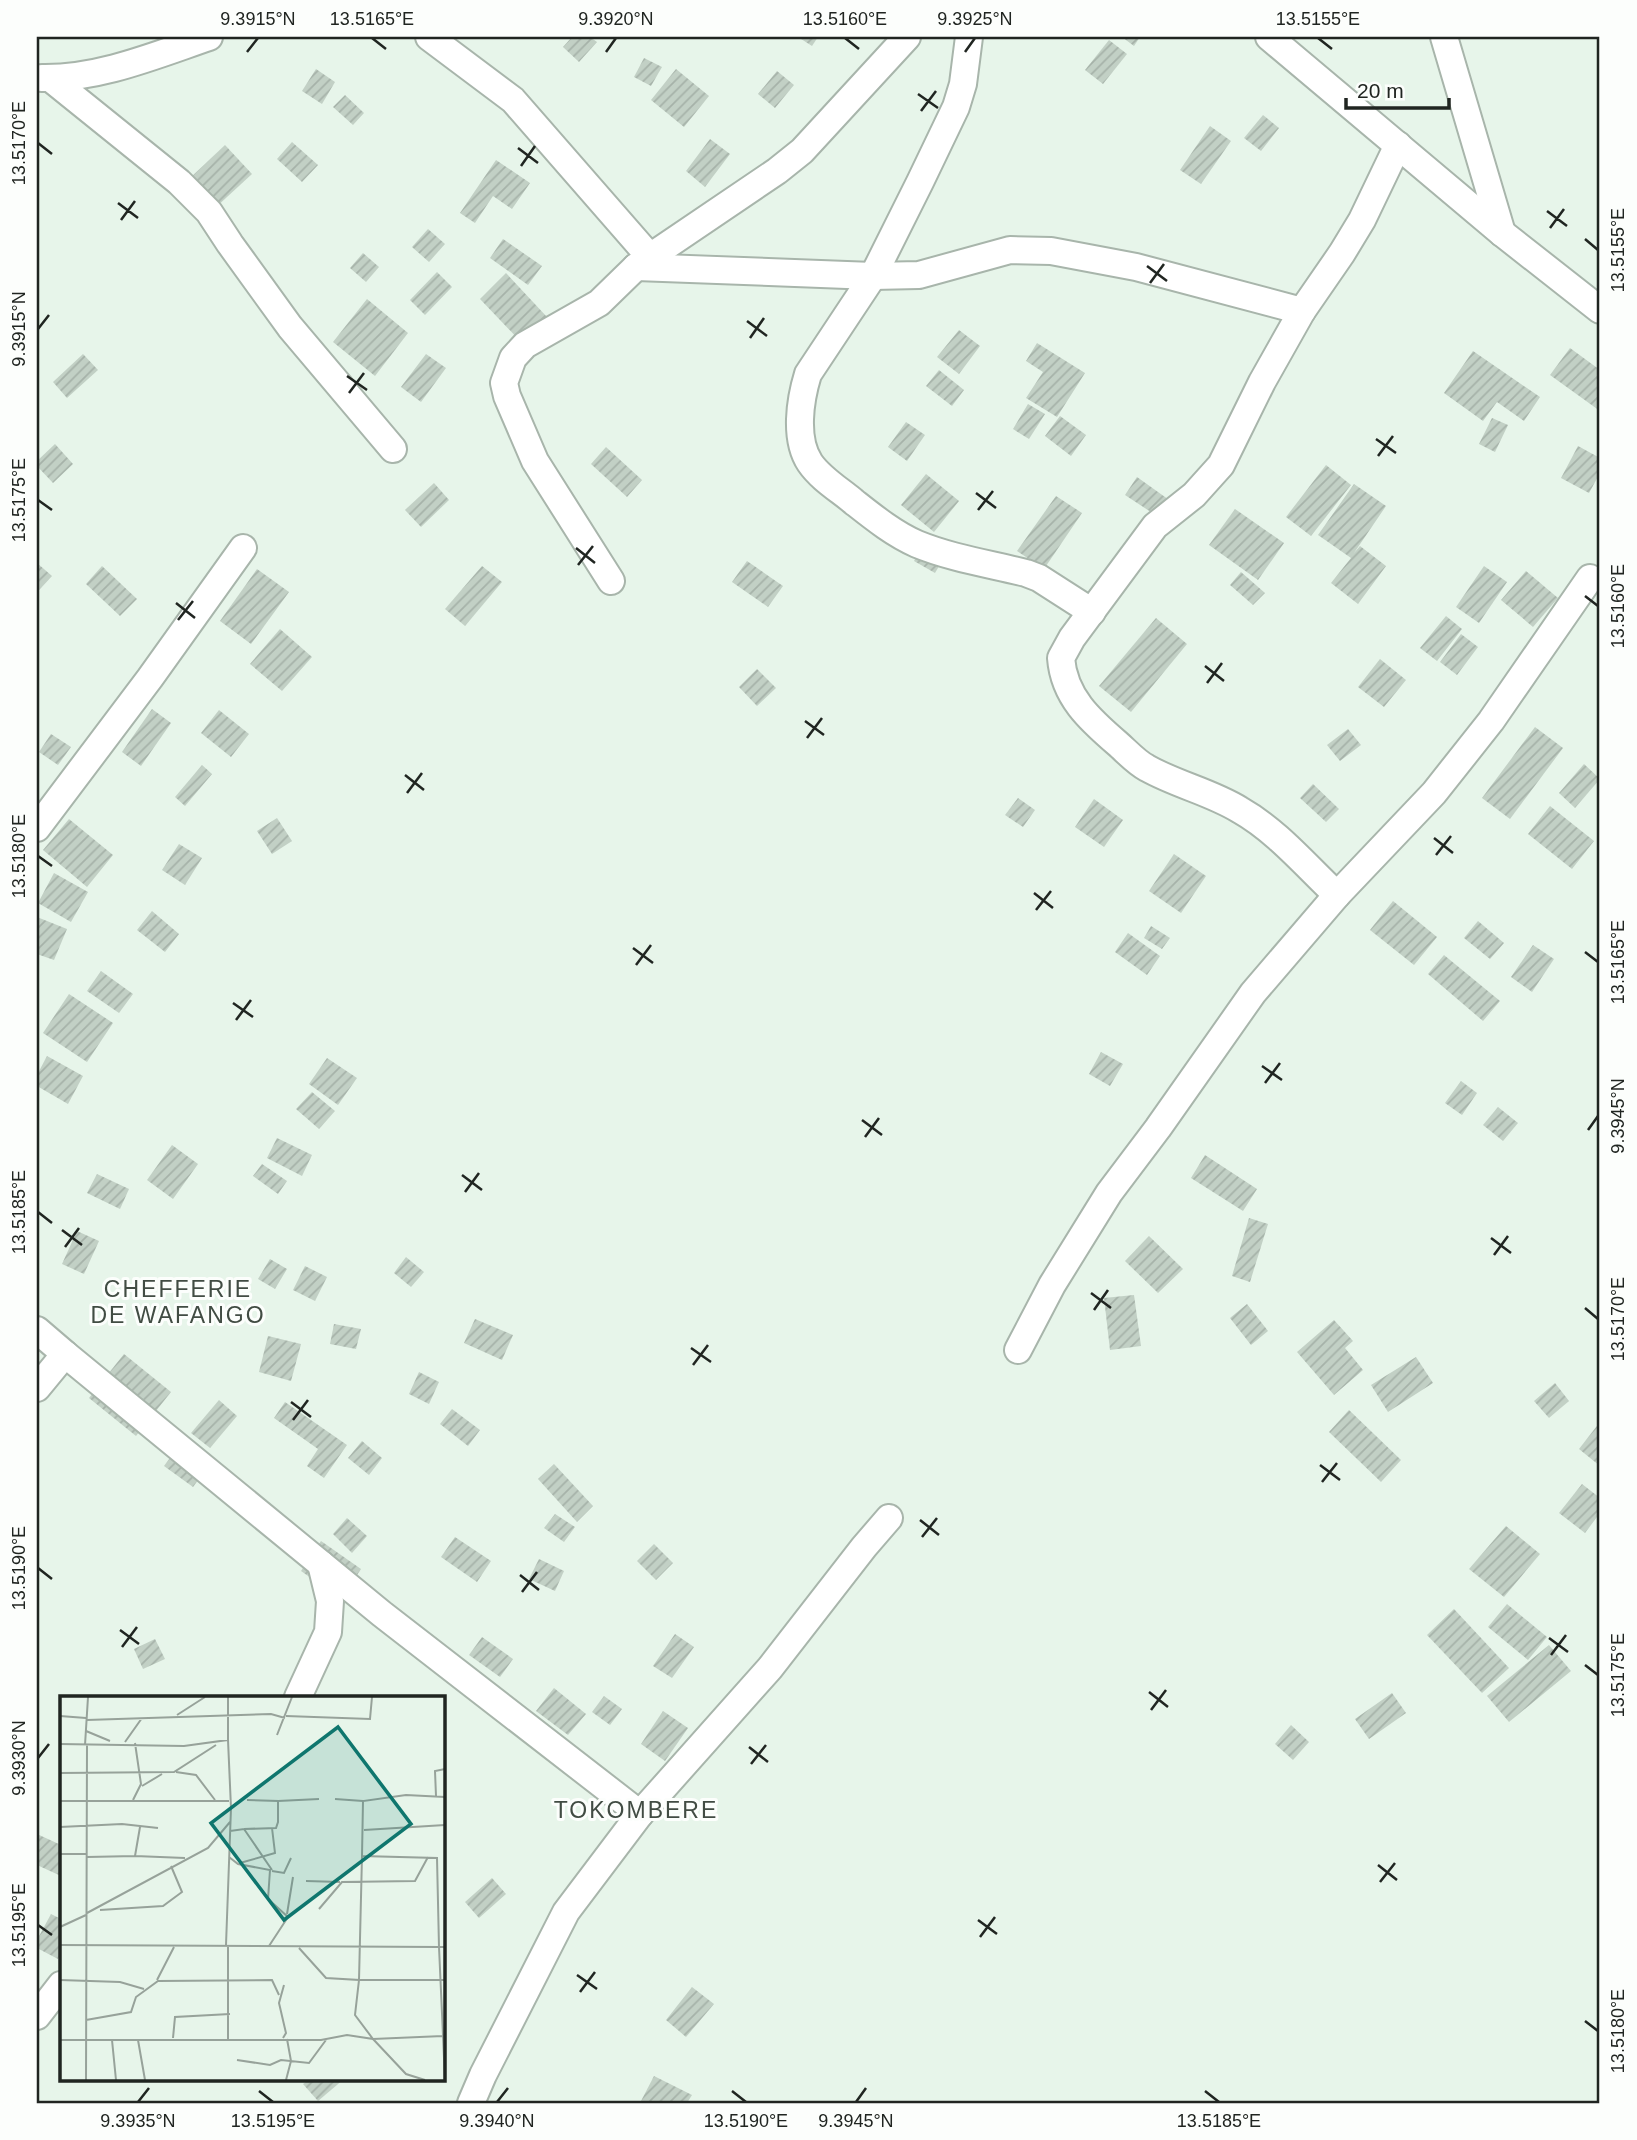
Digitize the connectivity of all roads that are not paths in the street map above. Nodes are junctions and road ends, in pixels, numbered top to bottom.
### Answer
1 (209, 37) edge
2 (429, 37) edge
3 (907, 37) edge
4 (969, 37) edge
5 (1269, 37) edge
6 (1444, 37) edge
7 (43, 78) edge
8 (1398, 145) junction
9 (1503, 233) junction
10 (643, 262) junction
11 (873, 276) junction
12 (1600, 310) edge
13 (1302, 311) junction
14 (393, 449) dead end
15 (243, 548) dead end
16 (1590, 578) dead end
17 (611, 580) dead end
18 (1091, 612) junction
19 (37, 828) edge
20 (1337, 895) junction
21 (37, 1330) edge
22 (1017, 1350) dead end
23 (65, 1354) junction
24 (37, 1388) edge
25 (889, 1518) dead end
26 (321, 1564) junction
27 (298, 1696) edge
28 (640, 1814) junction
29 (60, 1986) edge
30 (37, 2016) edge
31 (471, 2103) edge

1 - 7 street
2 - 10 street
3 - 10 street
4 - 11 street
5 - 8 street
6 - 9 street
7 - 14 street
8 - 9 street
8 - 13 street
9 - 12 street
10 - 11 street
10 - 17 street
11 - 13 street
11 - 18 street
13 - 18 street
15 - 19 street
16 - 20 street
18 - 20 street
20 - 22 street
21 - 23 street
23 - 24 street
23 - 26 street
25 - 28 street
26 - 27 street
26 - 28 street
28 - 31 street
29 - 30 street

